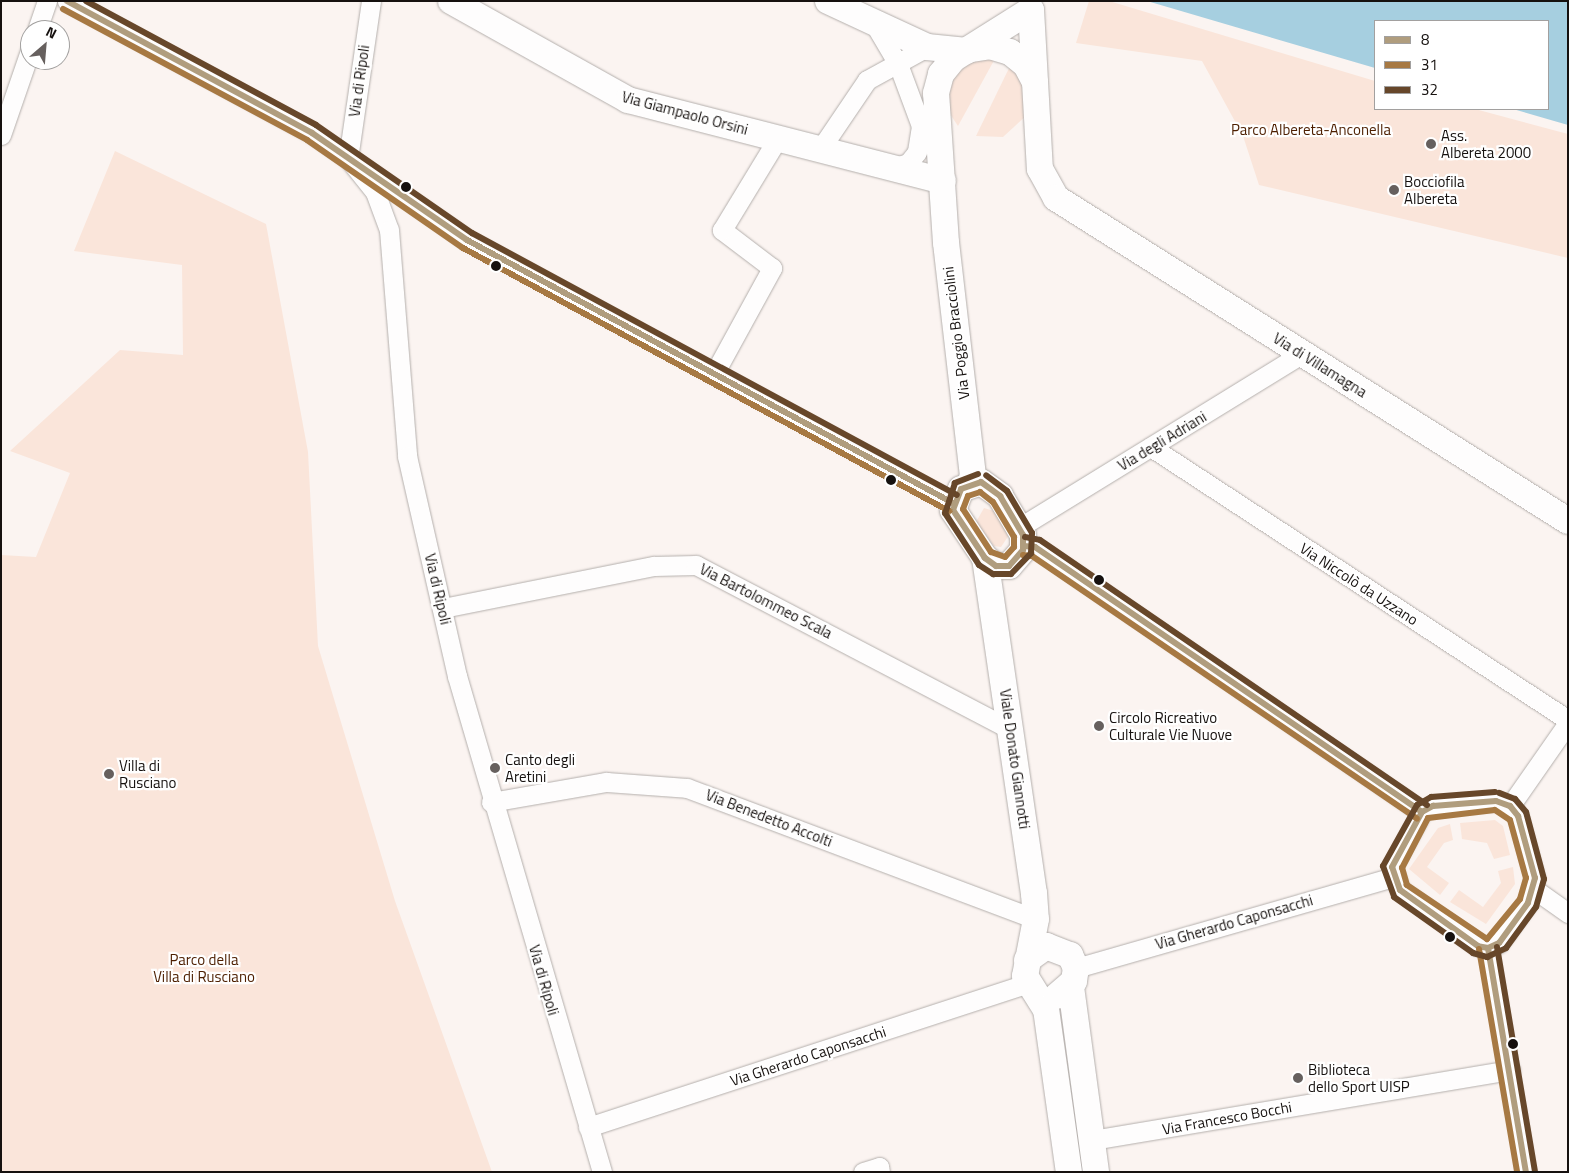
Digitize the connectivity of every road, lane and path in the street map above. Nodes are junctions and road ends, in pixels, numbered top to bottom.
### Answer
1 (47, 1) edge
2 (67, 1) edge
3 (371, 1) edge
4 (451, 1) edge
5 (828, 1) edge
6 (1034, 6) edge
7 (40, 20) edge
8 (875, 25) junction
9 (927, 47) junction
10 (969, 50) junction
11 (898, 64) junction
12 (23, 70) edge
13 (1035, 82) junction
14 (1, 135) edge
15 (778, 138) junction
16 (821, 148) junction
17 (348, 158) junction
18 (894, 168) junction
19 (943, 181) junction
20 (1303, 353) junction
21 (714, 374) junction
22 (1151, 447) junction
23 (970, 484) junction
24 (952, 503) junction
25 (1568, 521) edge
26 (1022, 536) junction
27 (985, 558) junction
28 (443, 608) junction
29 (1568, 722) edge
30 (1011, 730) junction
31 (491, 802) junction
32 (1510, 806) junction
33 (1422, 812) junction
34 (1393, 877) junction
35 (1534, 890) junction
36 (1568, 913) edge
37 (1036, 919) junction
38 (1488, 948) junction
39 (1073, 977) junction
40 (1031, 979) junction
41 (1510, 1070) junction
42 (588, 1127) junction
43 (1092, 1140) junction
44 (602, 1172) edge
45 (863, 1172) edge
46 (880, 1172) edge
47 (1069, 1172) edge
48 (1096, 1172) edge
49 (1526, 1172) edge

1 - 7 street
2 - 17 street
3 - 17 street, Via di Ripoli
4 - 15 main road, Via Giampaolo Orsini
5 - 8 main road
6 - 10 main road, Via Poggio Bracciolini
6 - 13 main road, Via di Villamagna
8 - 9 main road
8 - 11 street
9 - 10 main road
9 - 11 street
10 - 13 main road
10 - 19 main road, Via Poggio Bracciolini
11 - 16 street
11 - 18 street
12 - 14 street
13 - 20 main road, Via di Villamagna
15 - 16 main road, Via Giampaolo Orsini
15 - 21 street
16 - 18 main road, Via Giampaolo Orsini
17 - 21 street
17 - 28 street, Via di Ripoli
18 - 19 main road, Via Giampaolo Orsini
19 - 23 main road, Via Poggio Bracciolini
20 - 22 street, Via degli Adriani
20 - 25 main road, Via di Villamagna
21 - 24 street
22 - 26 street, Via degli Adriani
22 - 29 street, Via Niccolò da Uzzano
23 - 24 main road
23 - 26 main road
24 - 27 main road
26 - 27 main road
26 - 33 street
27 - 30 main road, Viale Donato Giannotti
28 - 30 street, Via Bartolommeo Scala
28 - 31 street, Via di Ripoli
29 - 32 street
30 - 37 main road, Viale Donato Giannotti
31 - 37 street, Via Benedetto Accolti
31 - 42 street, Via di Ripoli
32 - 33 street
32 - 35 street
33 - 34 street
34 - 38 street
34 - 39 street, Via Gherardo Caponsacchi
35 - 36 street
35 - 38 street
37 - 40 main road, Viale Donato Giannotti
38 - 41 street
39 - 40 main road
39 - 40 main road
39 - 43 main road
40 - 42 street, Via Gherardo Caponsacchi
40 - 47 main road
41 - 43 street, Via Francesco Bocchi
41 - 49 street
42 - 44 street, Via di Ripoli
43 - 48 main road
45 - 46 street

